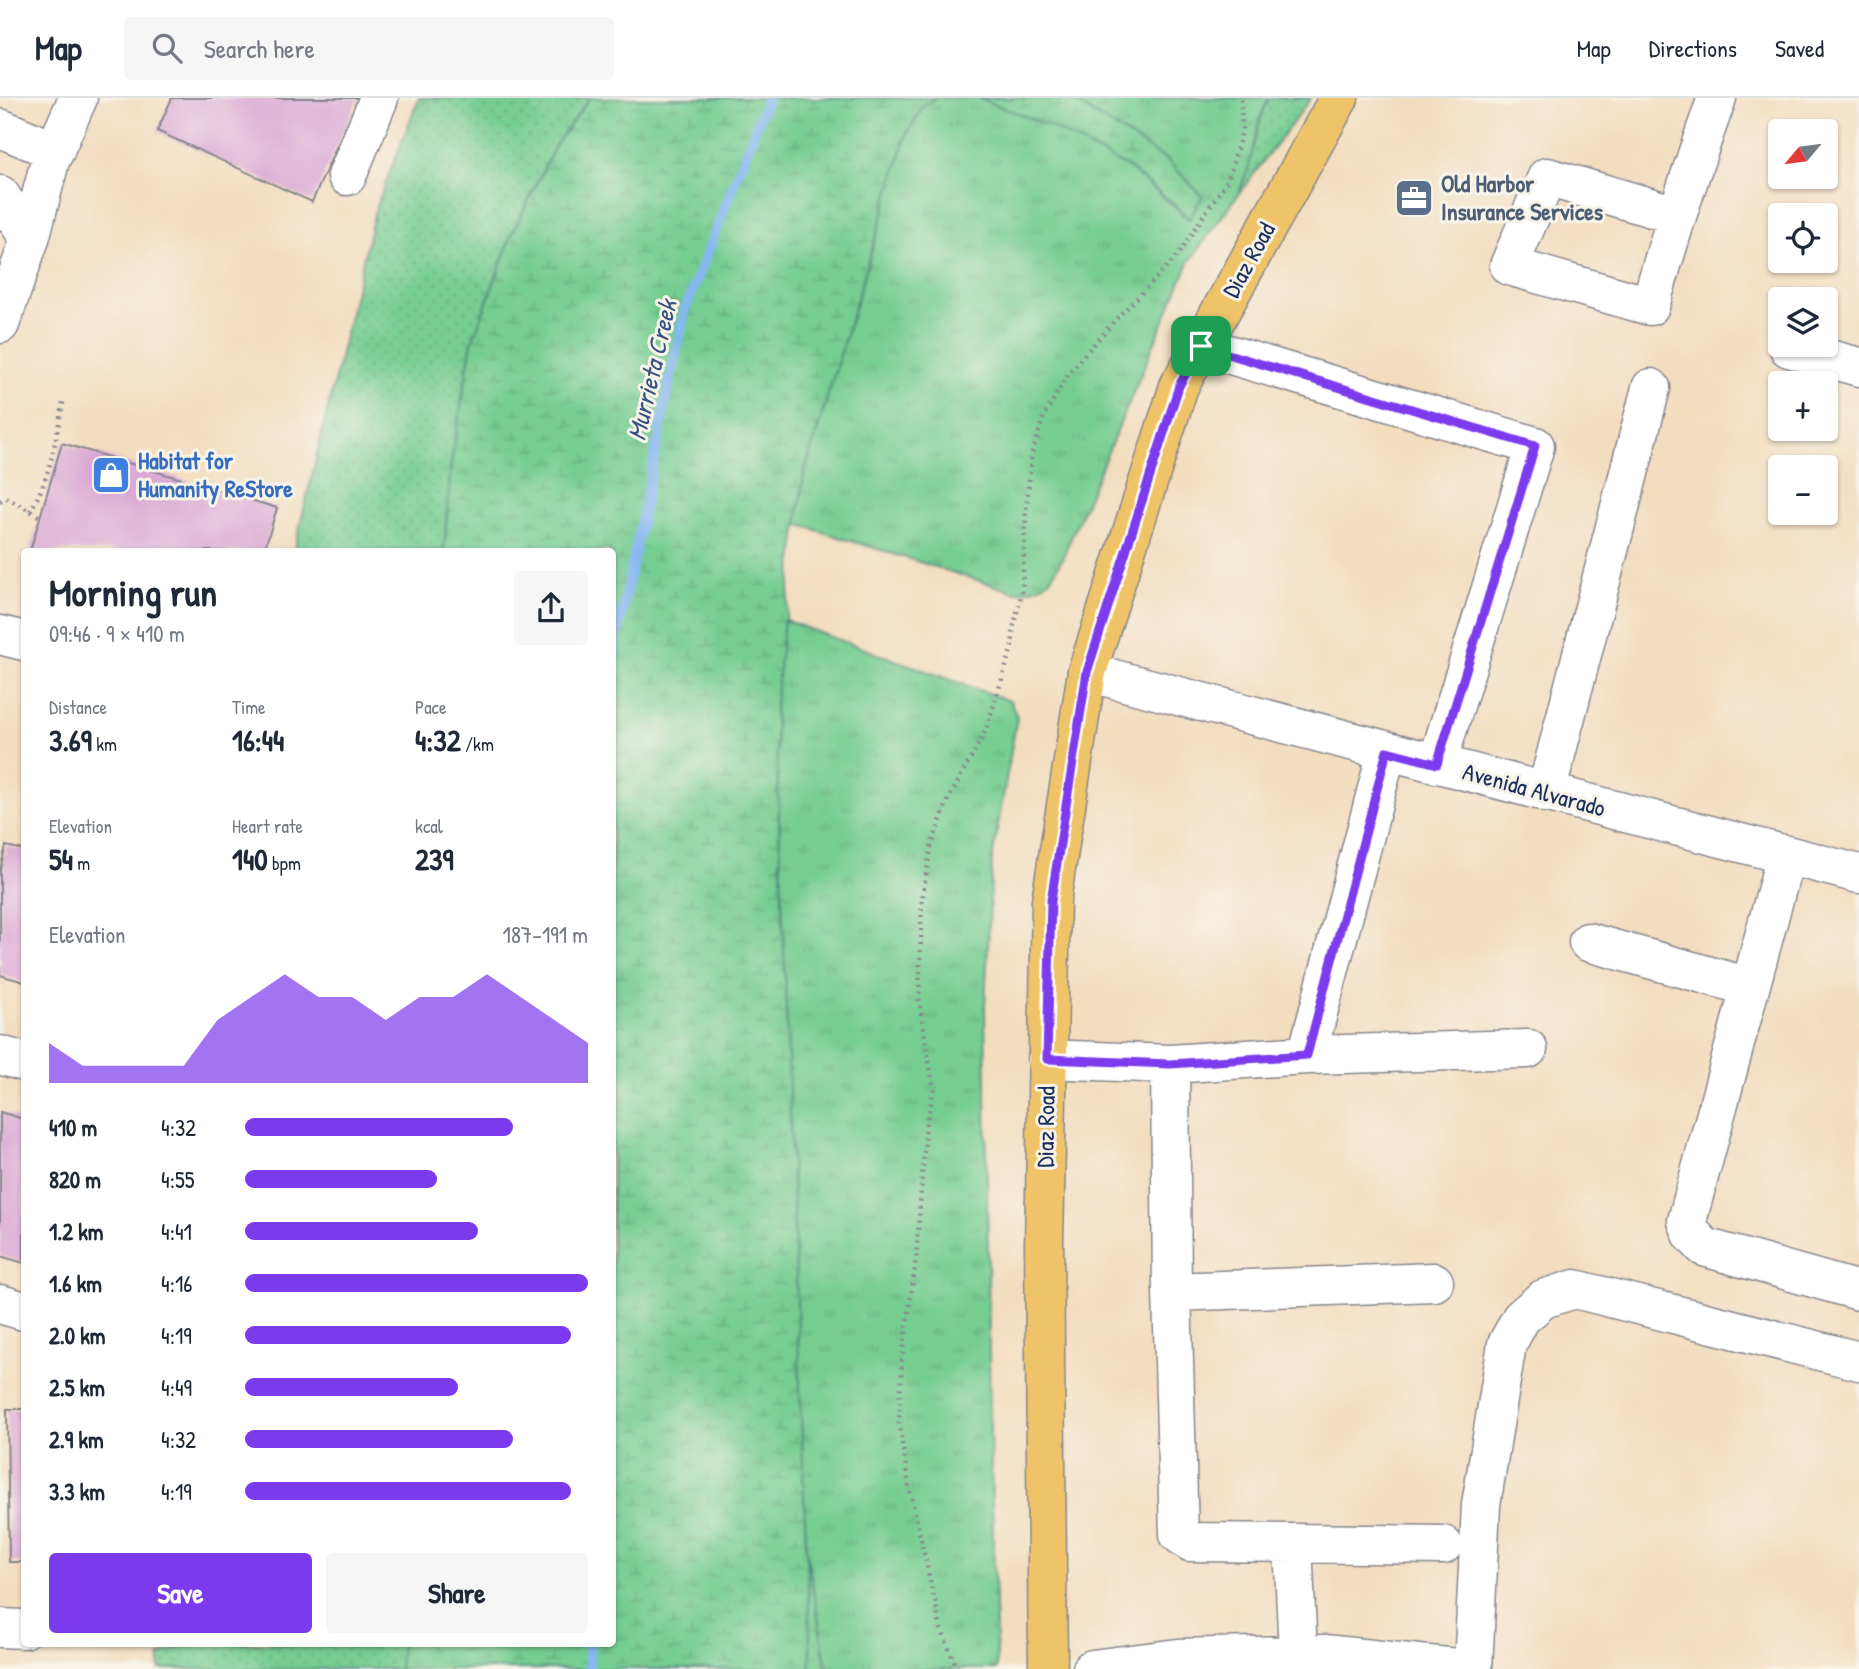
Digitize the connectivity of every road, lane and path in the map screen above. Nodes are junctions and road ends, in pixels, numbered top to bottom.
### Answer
1 (78, 98) edge
2 (379, 98) edge
3 (1241, 98) edge
4 (1339, 98) edge
5 (1717, 98) edge
6 (0, 128) edge
7 (55, 151) junction
8 (347, 176) dead end
9 (0, 195) edge
10 (1676, 215) dead end
11 (15, 239) edge
12 (0, 324) edge
13 (1201, 346) junction
14 (1822, 357) edge
15 (1859, 367) edge
16 (1651, 387) dead end
17 (64, 398) dead end
18 (0, 502) edge
19 (30, 511) junction
20 (40, 517) dead end
21 (0, 635) edge
22 (21, 640) edge
23 (1087, 672) junction
24 (1387, 751) junction
25 (1437, 764) junction
26 (1546, 793) junction
27 (1786, 855) junction
28 (1859, 874) edge
29 (1588, 942) dead end
30 (1750, 987) junction
31 (1528, 1049) dead end
32 (0, 1055) edge
33 (1307, 1055) junction
34 (1047, 1059) junction
35 (21, 1061) edge
36 (1170, 1064) junction
37 (1434, 1282) dead end
38 (1859, 1291) edge
39 (1172, 1292) junction
40 (0, 1304) edge
41 (21, 1310) edge
42 (1859, 1361) edge
43 (1293, 1543) junction
44 (1443, 1545) dead end
45 (0, 1628) edge
46 (21, 1629) edge
47 (1298, 1654) junction
48 (1421, 1667) edge
49 (957, 1669) edge
50 (1048, 1669) edge
51 (1091, 1669) edge
52 (1466, 1669) edge
53 (1473, 1669) edge

1 - 7 street
2 - 8 street
3 - 49 path
4 - 13 main road, Diaz Road
5 - 10 street
6 - 7 street
7 - 11 street
9 - 11 street
11 - 12 street
13 - 23 main road, Diaz Road
13 - 25 street
14 - 15 street
16 - 26 street
17 - 19 path
18 - 19 path
19 - 20 path
21 - 22 street
23 - 24 street, Avenida Alvarado
23 - 34 main road, Diaz Road
24 - 25 street, Avenida Alvarado
24 - 33 street
25 - 26 street, Avenida Alvarado
26 - 27 street, Avenida Alvarado
27 - 28 street, Avenida Alvarado
27 - 30 street
29 - 30 street
30 - 38 street
31 - 33 street
32 - 35 street
33 - 36 street
34 - 36 street
34 - 50 main road, Diaz Road
36 - 39 street
37 - 39 street
39 - 43 street
40 - 41 street
42 - 53 street
43 - 44 street
43 - 47 street
45 - 46 street
47 - 48 street
47 - 51 street
48 - 52 street

